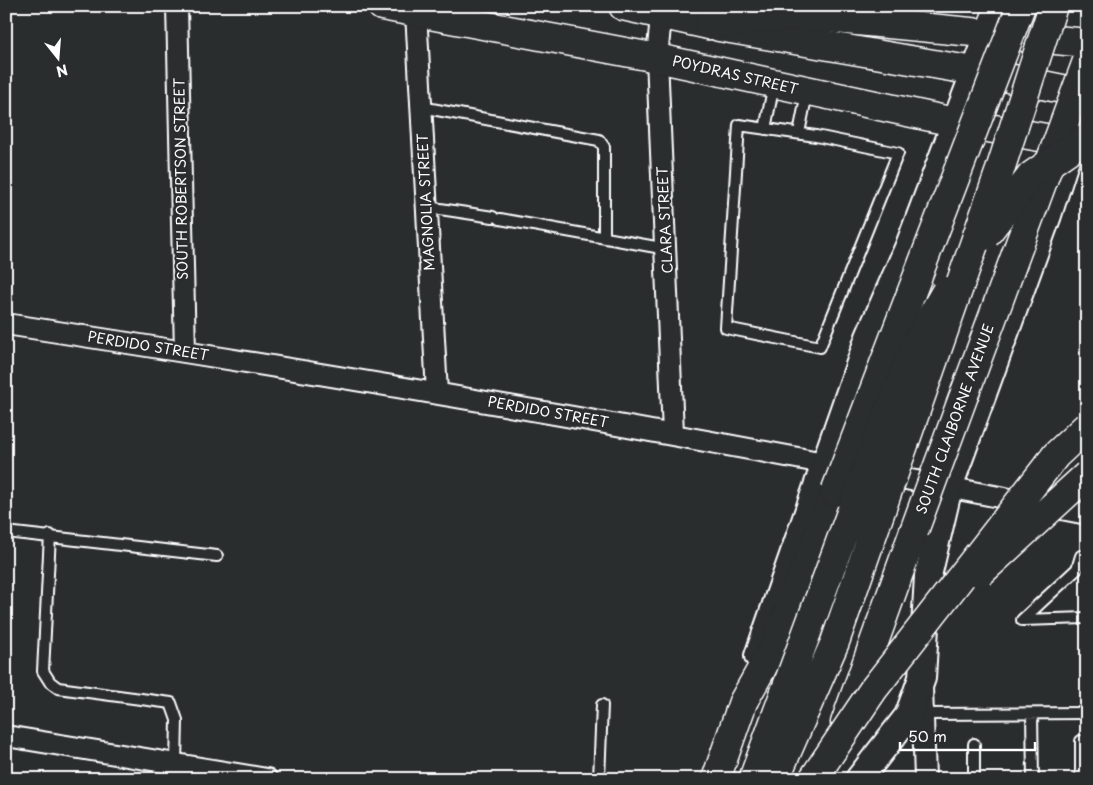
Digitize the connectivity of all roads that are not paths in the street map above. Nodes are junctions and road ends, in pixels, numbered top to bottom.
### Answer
1 (177, 6) edge
2 (382, 6) edge
3 (623, 6) edge
4 (1000, 6) edge
5 (1021, 6) edge
6 (1053, 6) edge
7 (661, 11) edge
8 (416, 12) junction
9 (709, 25) junction
10 (989, 34) junction
11 (1087, 43) edge
12 (657, 58) junction
13 (1087, 60) edge
14 (974, 71) junction
15 (774, 84) junction
16 (808, 92) junction
17 (1087, 94) edge
18 (422, 107) junction
19 (1087, 108) edge
20 (954, 122) junction
21 (765, 129) junction
22 (799, 133) junction
23 (1083, 140) edge
24 (427, 207) junction
25 (604, 236) junction
26 (666, 249) junction
27 (6, 324) edge
28 (185, 352) junction
29 (437, 393) junction
30 (1087, 426) edge
31 (673, 434) junction
32 (826, 463) junction
33 (1087, 475) edge
34 (950, 487) junction
35 (1087, 514) edge
36 (6, 532) edge
37 (50, 535) junction
38 (217, 556) dead end
39 (1087, 557) edge
40 (1087, 618) edge
41 (924, 625) junction
42 (922, 678) junction
43 (743, 702) junction
44 (602, 705) dead end
45 (1087, 713) edge
46 (923, 714) junction
47 (1032, 714) junction
48 (6, 736) edge
49 (1081, 741) dead end
50 (974, 744) dead end
51 (176, 764) junction
52 (267, 779) edge
53 (598, 779) edge
54 (716, 779) edge
55 (753, 779) edge
56 (775, 779) edge
57 (814, 779) edge
58 (825, 779) edge
59 (859, 779) edge
60 (925, 779) edge
61 (974, 779) edge
62 (1033, 779) edge
63 (1081, 779) edge

1 - 28 street, SOUTH ROBERTSON STREET
2 - 8 main road, POYDRAS STREET
3 - 7 main road
4 - 10 main road
5 - 43 main road, bridge
6 - 56 main road, bridge
7 - 9 main road
7 - 12 street, CLARA STREET
8 - 12 main road, POYDRAS STREET
8 - 18 street, MAGNOLIA STREET
9 - 10 main road
9 - 14 main road
10 - 11 main road
10 - 14 street
12 - 15 main road, POYDRAS STREET
12 - 26 street, CLARA STREET
13 - 58 main road, SOUTH CLAIBORNE AVENUE, bridge
14 - 17 main road
14 - 20 street
15 - 16 main road, POYDRAS STREET
15 - 21 lane
16 - 20 main road, POYDRAS STREET
16 - 22 lane
18 - 24 street, MAGNOLIA STREET
18 - 25 lane
19 - 23 street, SOUTH CLAIBORNE AVENUE
20 - 23 main road, POYDRAS STREET
20 - 32 street
21 - 22 lane
21 - 22 lane
23 - 34 street, SOUTH CLAIBORNE AVENUE
23 - 55 main road, bridge
24 - 25 lane
24 - 29 street, MAGNOLIA STREET
25 - 26 lane
26 - 31 street, CLARA STREET
27 - 28 street, PERDIDO STREET
28 - 29 street, PERDIDO STREET
29 - 31 street, PERDIDO STREET
30 - 41 main road, bridge
31 - 32 street, PERDIDO STREET
32 - 34 street, PERDIDO STREET
32 - 43 street
33 - 41 main road, bridge
34 - 35 street, PERDIDO STREET
34 - 42 street, SOUTH CLAIBORNE AVENUE
36 - 37 lane
37 - 38 lane
37 - 51 lane
39 - 40 lane
41 - 57 main road, bridge
42 - 46 street
42 - 59 street, SOUTH CLAIBORNE AVENUE
43 - 54 main road
44 - 53 lane
45 - 47 lane
46 - 47 lane
46 - 60 street
47 - 62 lane
48 - 51 street
49 - 63 lane
50 - 61 lane
51 - 52 street

